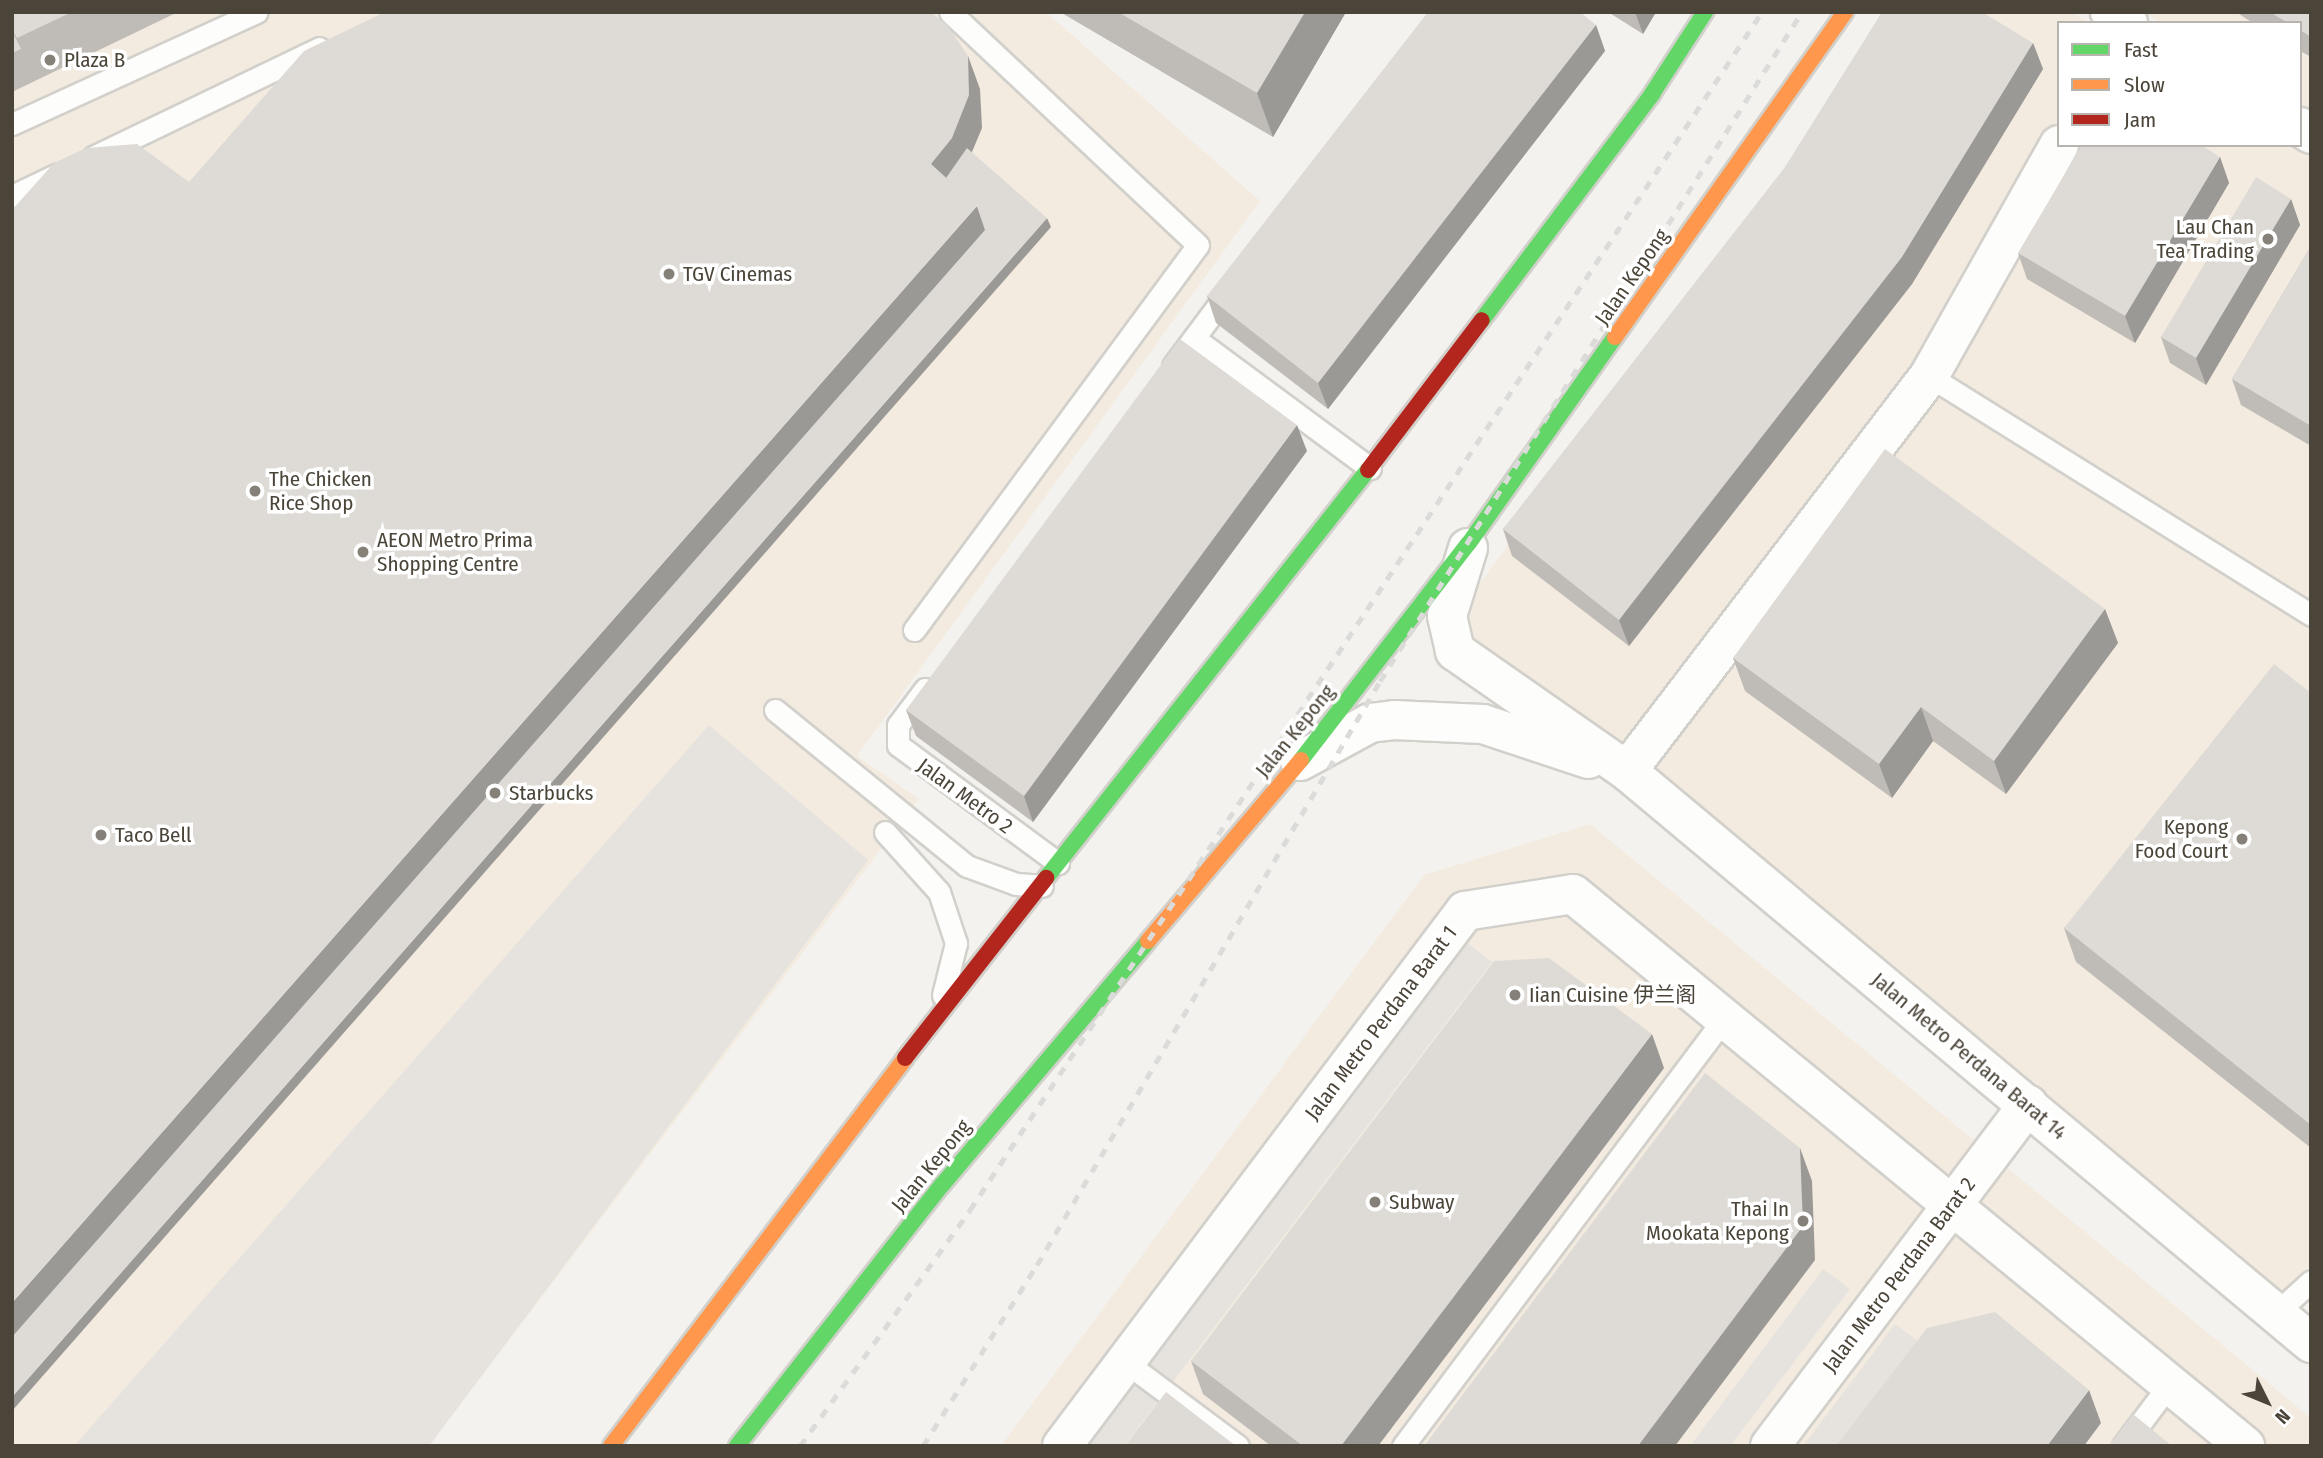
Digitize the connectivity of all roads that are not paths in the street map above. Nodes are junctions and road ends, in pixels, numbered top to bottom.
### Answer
1 (257, 12) edge
2 (950, 12) edge
3 (1705, 12) edge
4 (1845, 12) edge
5 (345, 36) edge
6 (12, 124) edge
7 (2058, 147) edge
8 (12, 196) edge
9 (1244, 271) edge
10 (1194, 338) junction
11 (1929, 376) junction
12 (1160, 382) edge
13 (1370, 468) junction
14 (1469, 542) junction
15 (2311, 615) edge
16 (914, 630) dead end
17 (940, 670) edge
18 (775, 710) dead end
19 (1298, 762) junction
20 (1627, 771) junction
21 (885, 832) dead end
22 (1058, 863) junction
23 (1042, 886) junction
24 (938, 1014) junction
25 (1723, 1020) junction
26 (2028, 1105) junction
27 (1951, 1207) junction
28 (2311, 1281) edge
29 (2276, 1313) junction
30 (2311, 1343) edge
31 (1124, 1361) junction
32 (2169, 1385) junction
33 (611, 1446) edge
34 (737, 1446) edge
35 (1062, 1446) edge
36 (1238, 1446) edge
37 (1403, 1446) edge
38 (1770, 1446) edge
39 (2123, 1446) edge
40 (2245, 1446) edge

1 - 6 lane
2 - 16 lane
3 - 13 main road
4 - 14 main road, Jalan Kepong
5 - 8 lane
7 - 11 street
9 - 10 lane
10 - 12 lane
10 - 13 lane
11 - 15 lane
11 - 20 street
13 - 22 main road
14 - 19 main road, Jalan Kepong
14 - 20 street, Jalan Metro Perdana Barat 14
17 - 22 lane, Jalan Metro 2
18 - 23 lane
19 - 20 street, Jalan Metro Perdana Barat 14
19 - 34 main road, Jalan Kepong
20 - 26 street, Jalan Metro Perdana Barat 14
21 - 24 lane
22 - 23 main road
23 - 24 main road
24 - 33 main road
25 - 27 street, Jalan Metro Perdana Barat 1
25 - 31 street, Jalan Metro Perdana Barat 1
25 - 37 lane
26 - 27 street, Jalan Metro Perdana Barat 2
26 - 29 street, Jalan Metro Perdana Barat 14
27 - 32 street, Jalan Metro Perdana Barat 1
27 - 38 street, Jalan Metro Perdana Barat 2
28 - 29 lane
29 - 30 street, Jalan Metro Perdana Barat 14
31 - 35 street, Jalan Metro Perdana Barat 1
31 - 36 lane
32 - 39 lane
32 - 40 street, Jalan Metro Perdana Barat 1

